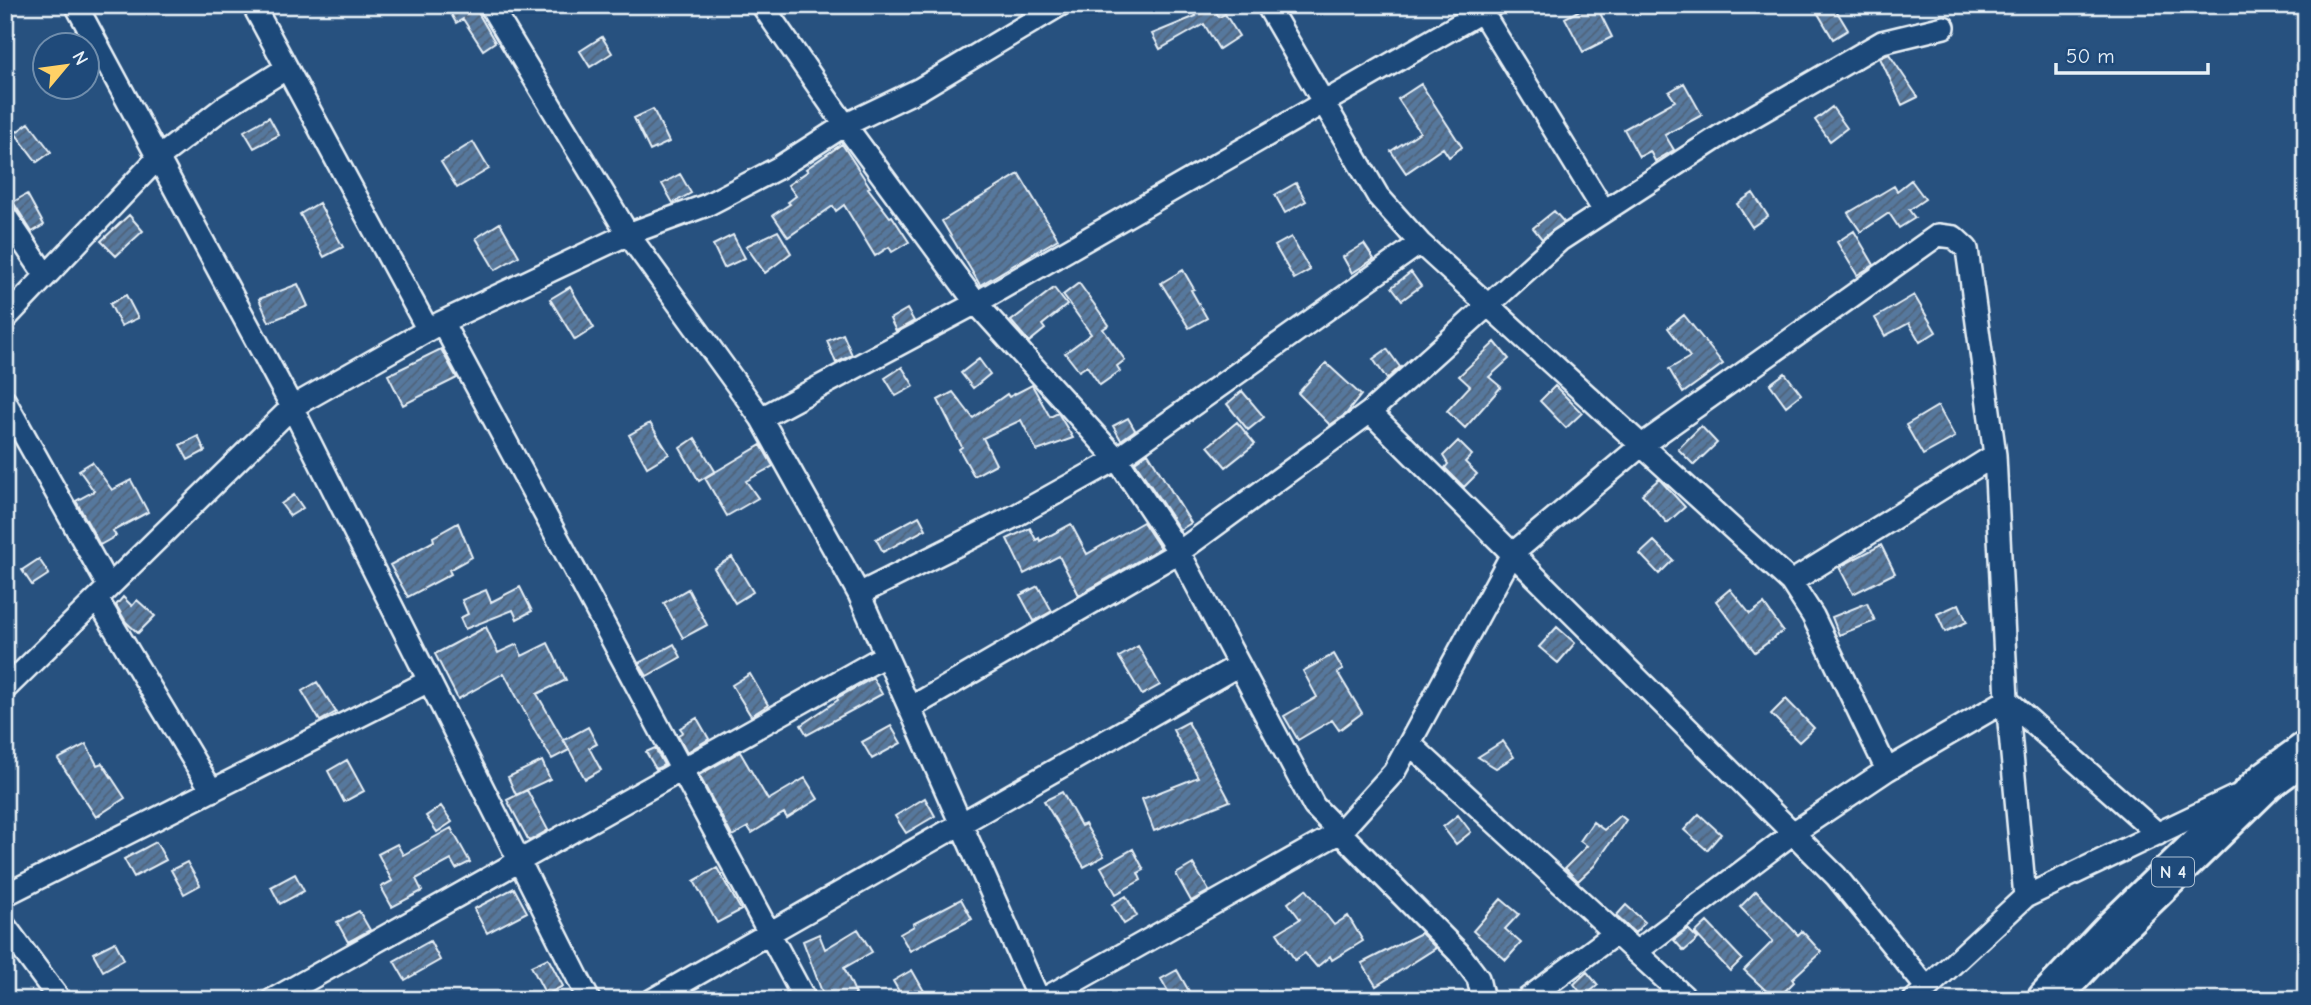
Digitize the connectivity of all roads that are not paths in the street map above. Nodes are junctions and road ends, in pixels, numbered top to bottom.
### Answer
1 (76, 5) edge
2 (253, 5) edge
3 (491, 5) edge
4 (762, 5) edge
5 (1060, 5) edge
6 (1266, 5) edge
7 (1488, 9) edge
8 (1023, 14) edge
9 (1944, 27) dead end
10 (287, 68) junction
11 (1324, 103) junction
12 (845, 125) junction
13 (158, 158) junction
14 (1604, 211) junction
15 (5, 215) edge
16 (628, 234) junction
17 (1420, 243) junction
18 (46, 276) junction
19 (976, 303) junction
20 (1488, 303) junction
21 (5, 319) edge
22 (435, 326) junction
23 (5, 401) edge
24 (292, 407) junction
25 (1370, 412) junction
26 (761, 418) junction
27 (1642, 445) junction
28 (1995, 455) junction
29 (1117, 459) junction
30 (1179, 552) junction
31 (1512, 554) junction
32 (1791, 582) junction
33 (103, 593) junction
34 (859, 594) junction
35 (886, 655) junction
36 (1239, 665) junction
37 (429, 681) junction
38 (5, 689) edge
39 (2007, 700) junction
40 (910, 708) junction
41 (1410, 744) junction
42 (2306, 752) edge
43 (682, 770) junction
44 (1887, 770) junction
45 (2266, 781) junction
46 (212, 791) junction
47 (961, 824) junction
48 (1340, 832) junction
49 (1793, 833) junction
50 (2158, 834) junction
51 (519, 861) junction
52 (5, 895) edge
53 (2025, 897) junction
54 (5, 926) edge
55 (769, 933) junction
56 (1616, 933) junction
57 (1636, 952) junction
58 (1920, 994) edge
59 (1480, 998) edge
60 (60, 1000) edge
61 (272, 1000) edge
62 (589, 1000) edge
63 (652, 1000) edge
64 (805, 1000) edge
65 (1041, 1000) edge
66 (1526, 1000) edge
67 (1688, 1000) edge
68 (2047, 1000) edge

1 - 13 street
2 - 10 street
3 - 16 street
4 - 12 street
5 - 8 street
6 - 11 street
7 - 11 street
7 - 14 street
8 - 12 street
9 - 14 street
10 - 13 street
10 - 22 street
11 - 17 street
11 - 19 street
12 - 16 street
12 - 19 street
13 - 18 street
13 - 24 street
14 - 20 street
15 - 18 street
16 - 22 street
16 - 26 street
17 - 20 street
17 - 29 street
18 - 21 street
19 - 26 street
19 - 29 street
20 - 25 street
20 - 27 street
22 - 24 street
22 - 43 street
23 - 33 street
24 - 33 street
24 - 37 street
25 - 30 street
25 - 31 street
26 - 34 street
27 - 28 street
27 - 31 street
27 - 32 street
28 - 32 street
28 - 39 street
29 - 30 street
29 - 34 street
30 - 36 street
30 - 40 street
31 - 41 street
31 - 49 street
32 - 44 street
33 - 38 street
33 - 46 street
34 - 35 street
35 - 40 street
35 - 43 street
36 - 47 street
36 - 48 street
37 - 46 street
37 - 51 street
39 - 44 street
39 - 50 street
39 - 53 street
40 - 47 street
41 - 48 street
41 - 56 street
42 - 45 highway, N 4
43 - 51 street
43 - 55 street
44 - 49 street
45 - 50 street
45 - 68 highway, N 4
46 - 52 street
47 - 55 street
47 - 65 street
48 - 59 street
48 - 65 street
49 - 57 street
49 - 58 street
50 - 53 street
51 - 61 street
51 - 62 street
53 - 58 street
54 - 60 street
55 - 63 street
55 - 64 street
56 - 57 street
56 - 66 street
57 - 67 street

